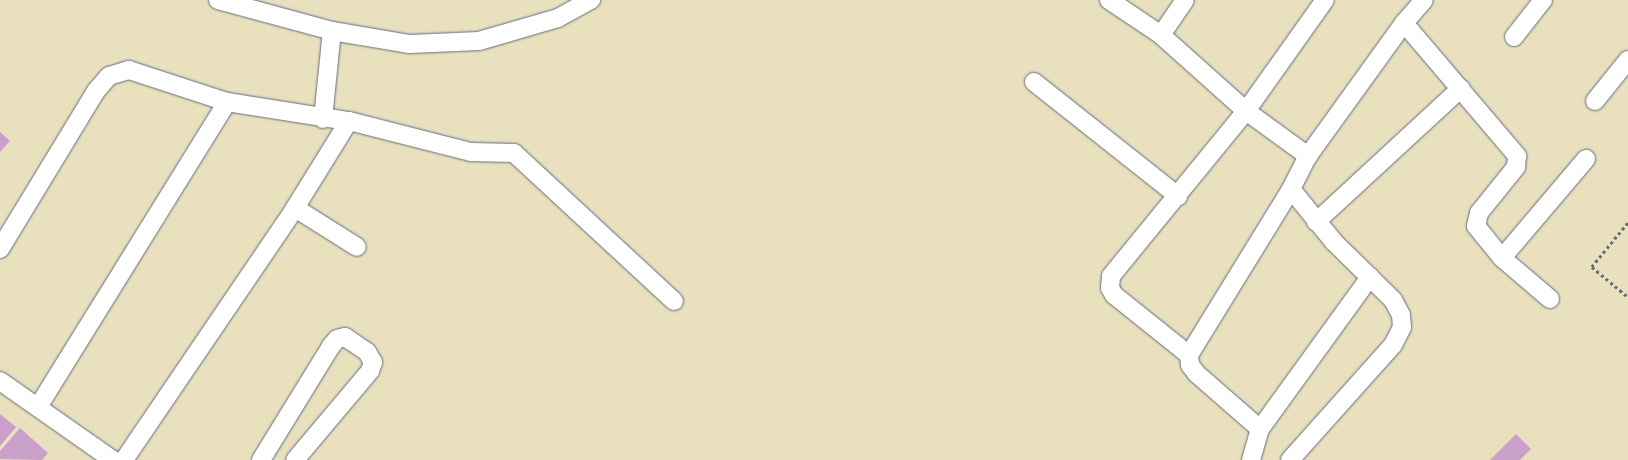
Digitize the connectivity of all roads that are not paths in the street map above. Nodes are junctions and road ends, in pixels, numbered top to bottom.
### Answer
1 (218, 0) edge
2 (591, 0) edge
3 (1109, 0) edge
4 (1185, 0) edge
5 (1325, 0) edge
6 (1424, 0) edge
7 (1543, 0) edge
8 (1404, 23) junction
9 (332, 31) junction
10 (1161, 35) junction
11 (1514, 37) dead end
12 (1628, 60) edge
13 (1034, 82) dead end
14 (1461, 88) junction
15 (1595, 101) dead end
16 (227, 102) junction
17 (1246, 111) junction
18 (322, 119) junction
19 (349, 121) junction
20 (1308, 156) junction
21 (1586, 159) dead end
22 (1291, 189) junction
23 (1178, 196) junction
24 (295, 208) junction
25 (1316, 222) junction
26 (357, 247) dead end
27 (0, 250) edge
28 (1502, 258) junction
29 (1370, 277) junction
30 (1550, 299) dead end
31 (674, 301) dead end
32 (1189, 355) junction
33 (0, 381) edge
34 (38, 407) junction
35 (1260, 429) junction
36 (113, 460) edge
37 (124, 460) edge
38 (261, 460) edge
39 (295, 460) edge
40 (1251, 460) edge
41 (1290, 460) edge

1 - 9 street
2 - 9 street
3 - 10 street
4 - 10 street
5 - 17 street
6 - 8 street
7 - 11 street
8 - 14 street
8 - 20 street
9 - 18 street
10 - 17 street
12 - 15 street
13 - 23 street
14 - 25 street
14 - 28 street
16 - 18 street
16 - 27 street
16 - 34 street
17 - 20 street
17 - 23 street
18 - 19 street
19 - 24 street
19 - 31 street
20 - 22 street
21 - 28 street
22 - 25 street
22 - 32 street
23 - 32 street
24 - 26 street
24 - 37 street
25 - 29 street
28 - 30 street
29 - 35 street
29 - 41 street
32 - 35 street
33 - 34 street
34 - 36 street
35 - 40 street
38 - 39 street

